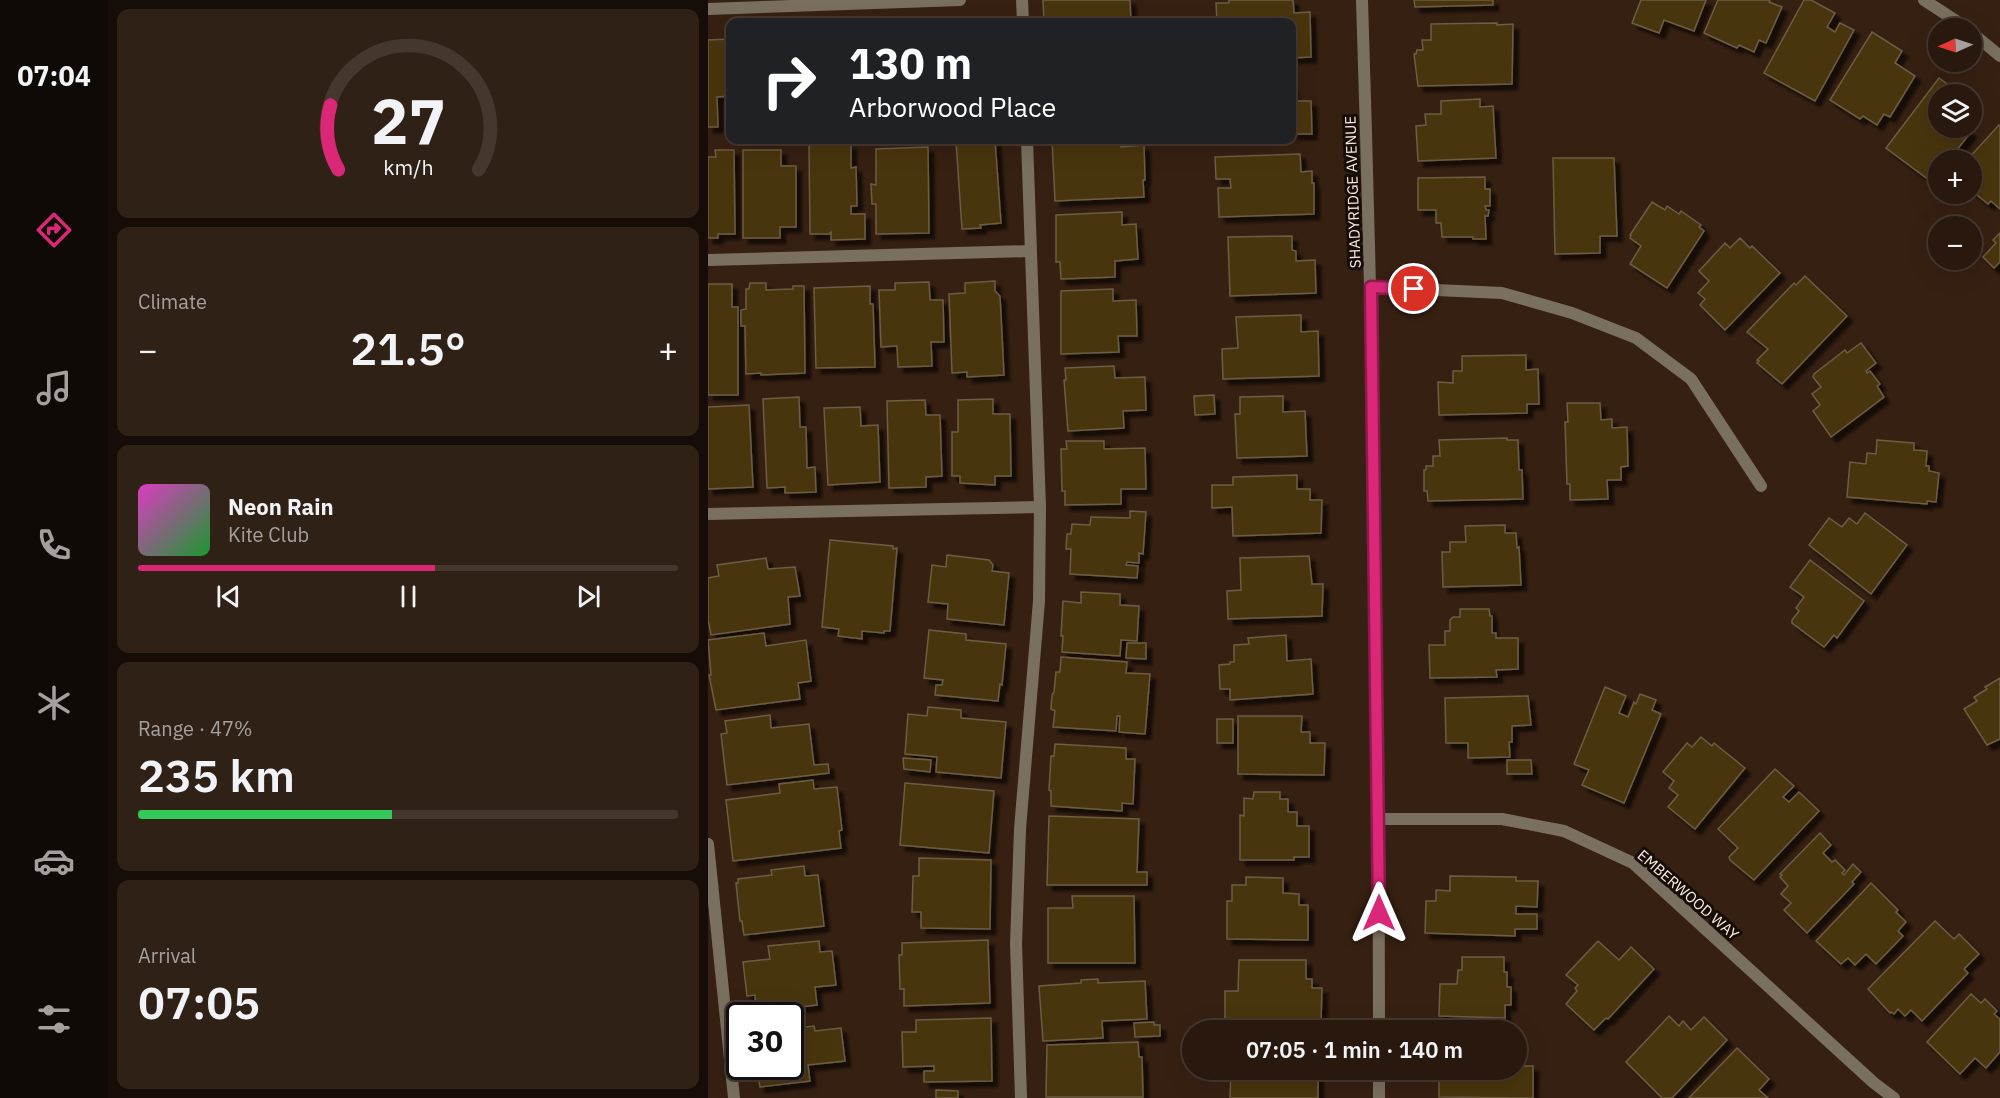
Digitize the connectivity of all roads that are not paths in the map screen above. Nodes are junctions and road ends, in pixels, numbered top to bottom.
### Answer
1 (960, 0) edge
2 (1022, 0) edge
3 (1362, 0) edge
4 (1924, 0) edge
5 (708, 9) edge
6 (1023, 18) edge
7 (1952, 18) edge
8 (1982, 41) edge
9 (2000, 56) edge
10 (1027, 144) edge
11 (1031, 251) junction
12 (708, 260) edge
13 (1371, 287) junction
14 (1761, 486) dead end
15 (1040, 507) junction
16 (708, 514) edge
17 (1379, 819) junction
18 (708, 844) edge
19 (1379, 1020) edge
20 (1379, 1080) edge
21 (734, 1098) edge
22 (1020, 1098) edge
23 (1379, 1098) edge
24 (1894, 1098) edge

1 - 5 street
2 - 6 street
3 - 13 street, SHADYRIDGE AVENUE
4 - 7 street
8 - 9 street
10 - 11 street
11 - 12 street
11 - 15 street
13 - 14 street
13 - 17 street, SHADYRIDGE AVENUE
15 - 16 street
15 - 22 street
17 - 19 street, SHADYRIDGE AVENUE
17 - 24 street, EMBERWOOD WAY
18 - 21 street
20 - 23 street

